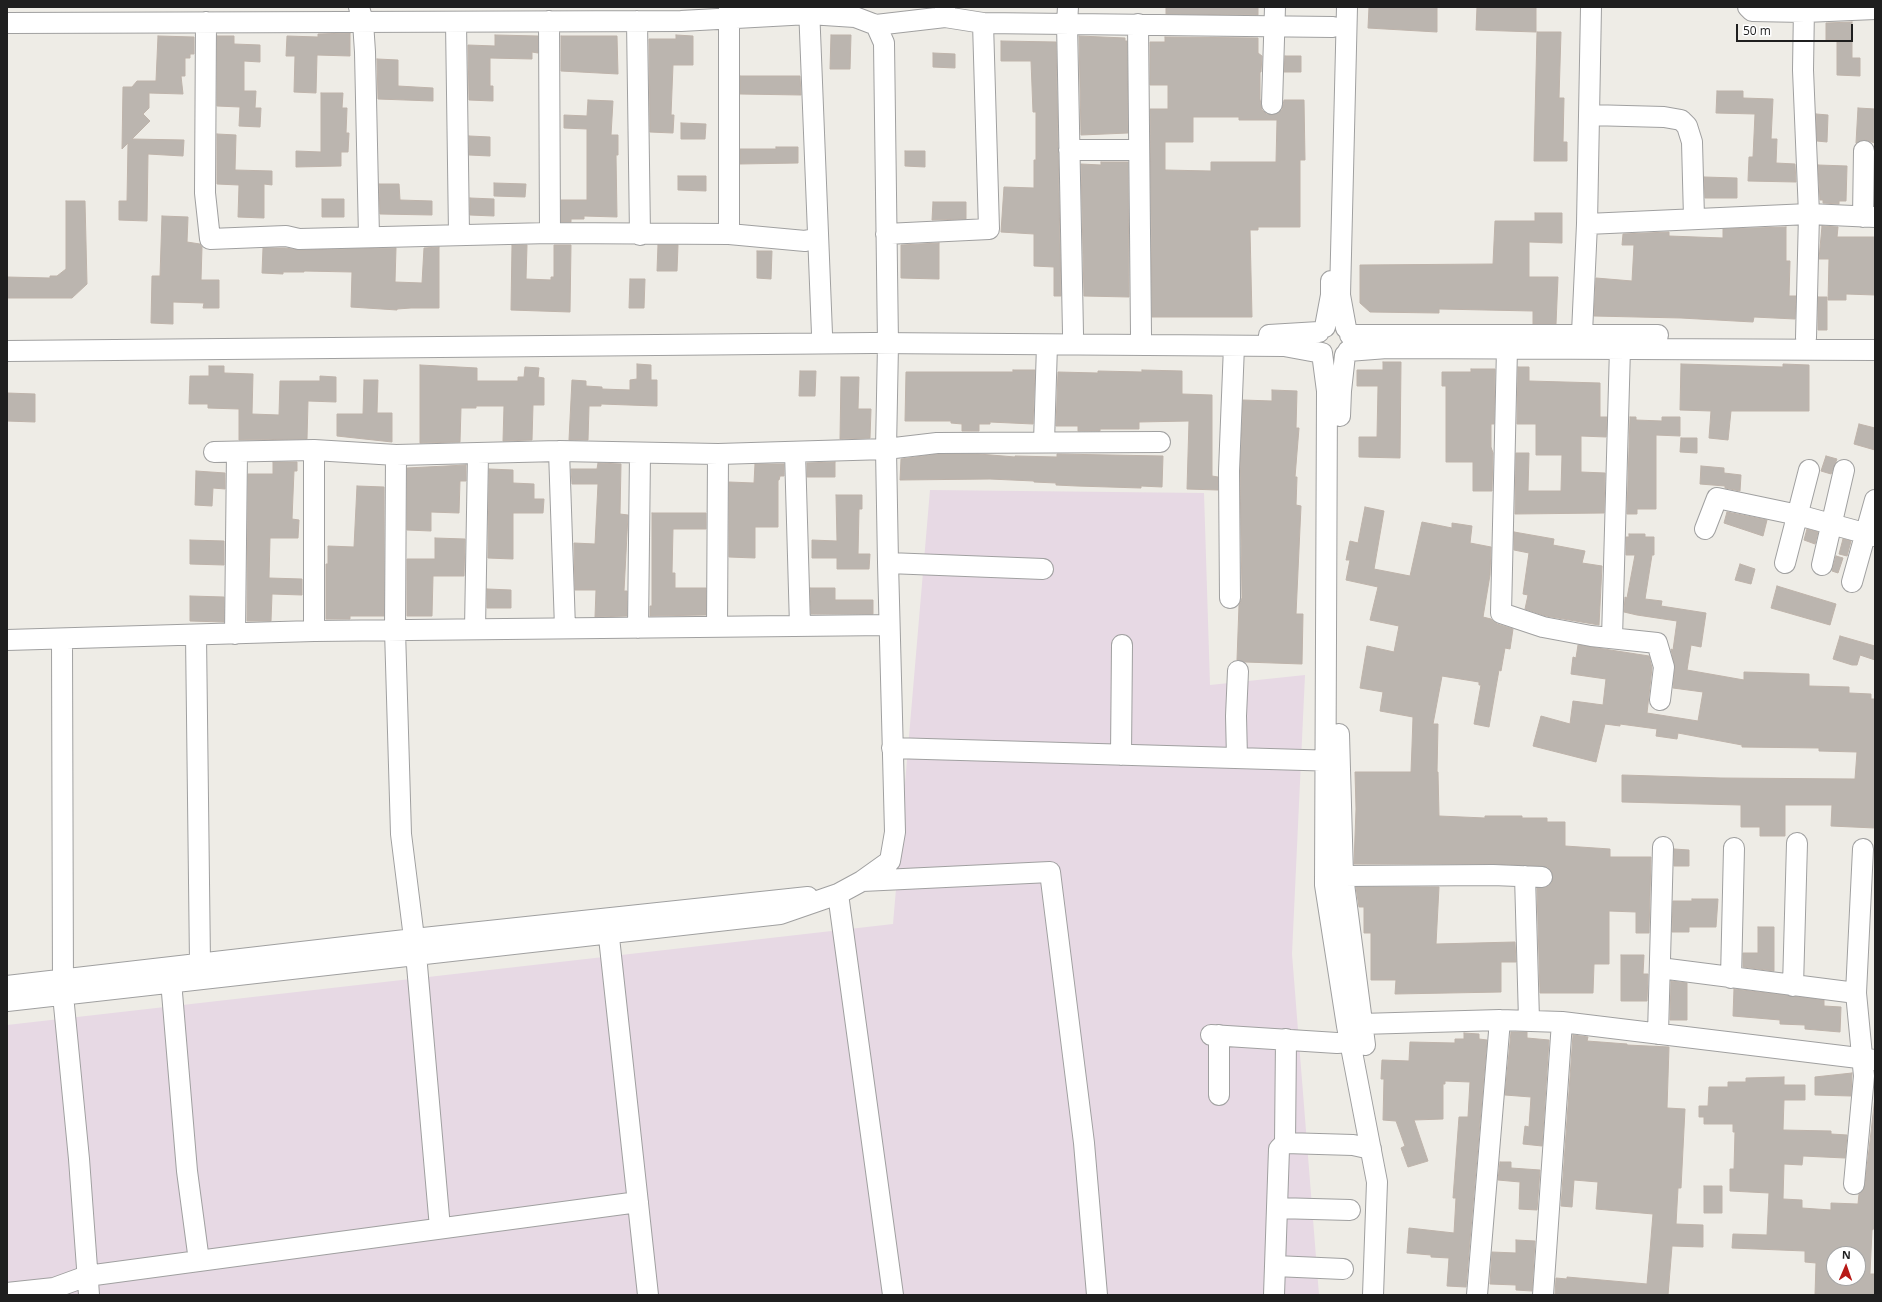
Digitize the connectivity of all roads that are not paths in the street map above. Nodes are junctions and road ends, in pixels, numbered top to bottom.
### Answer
1 (1333, 7) edge
2 (1347, 7) edge
3 (1591, 7) edge
4 (1748, 7) edge
5 (1875, 9) edge
6 (1805, 10) edge
7 (809, 11) edge
8 (945, 12) edge
9 (729, 13) edge
10 (361, 14) edge
11 (1068, 15) edge
12 (1162, 16) edge
13 (1275, 16) edge
14 (549, 21) junction
15 (637, 21) junction
16 (206, 22) junction
17 (456, 22) junction
18 (983, 22) junction
19 (7, 23) edge
20 (876, 24) junction
21 (1138, 24) junction
22 (1333, 27) junction
23 (1272, 104) dead end
24 (1589, 116) junction
25 (1069, 150) junction
26 (1139, 150) junction
27 (1864, 151) dead end
28 (1809, 214) junction
29 (1869, 217) edge
30 (1694, 218) junction
31 (1587, 224) junction
32 (550, 233) junction
33 (459, 234) junction
34 (729, 234) junction
35 (886, 234) junction
36 (640, 235) junction
37 (369, 237) junction
38 (818, 238) junction
39 (1322, 329) junction
40 (1582, 333) junction
41 (822, 334) junction
42 (1073, 334) junction
43 (1141, 335) junction
44 (1875, 337) edge
45 (888, 338) junction
46 (1806, 338) junction
47 (7, 341) edge
48 (1347, 342) junction
49 (1047, 345) junction
50 (1234, 346) junction
51 (1507, 348) junction
52 (1620, 348) junction
53 (1875, 350) edge
54 (7, 351) edge
55 (1322, 353) junction
56 (1044, 442) junction
57 (1160, 442) dead end
58 (886, 448) junction
59 (314, 450) junction
60 (559, 451) junction
61 (214, 452) dead end
62 (237, 452) junction
63 (795, 452) junction
64 (478, 454) junction
65 (640, 454) junction
66 (718, 454) junction
67 (396, 455) junction
68 (1809, 470) dead end
69 (1844, 470) dead end
70 (1875, 500) edge
71 (1798, 516) junction
72 (1832, 525) junction
73 (1705, 529) dead end
74 (1870, 535) edge
75 (888, 563) junction
76 (1785, 563) dead end
77 (1822, 565) dead end
78 (1043, 569) dead end
79 (1852, 582) dead end
80 (1230, 598) dead end
81 (800, 626) junction
82 (889, 626) junction
83 (717, 627) junction
84 (565, 628) junction
85 (638, 628) junction
86 (475, 629) junction
87 (395, 630) junction
88 (314, 631) junction
89 (235, 634) junction
90 (196, 635) junction
91 (1612, 638) junction
92 (62, 639) junction
93 (7, 640) edge
94 (1122, 645) dead end
95 (1238, 671) dead end
96 (1660, 700) dead end
97 (892, 748) junction
98 (1121, 754) junction
99 (1238, 758) junction
100 (1332, 760) junction
101 (1797, 843) dead end
102 (1663, 846) dead end
103 (1734, 848) dead end
104 (1863, 849) dead end
105 (1343, 876) junction
106 (862, 881) junction
107 (838, 894) junction
108 (607, 925) junction
109 (415, 946) junction
110 (200, 963) junction
111 (1660, 968) junction
112 (171, 975) junction
113 (1730, 978) junction
114 (7, 986) edge
115 (1793, 986) junction
116 (63, 987) junction
117 (1856, 993) junction
118 (7, 1001) edge
119 (1500, 1020) junction
120 (1529, 1020) junction
121 (1562, 1022) junction
122 (1353, 1031) junction
123 (1658, 1034) junction
124 (1286, 1039) junction
125 (1868, 1059) edge
126 (1220, 1094) dead end
127 (1285, 1143) junction
128 (1371, 1149) junction
129 (1854, 1184) dead end
130 (638, 1202) junction
131 (1277, 1208) junction
132 (1350, 1210) dead end
133 (440, 1228) junction
134 (198, 1261) junction
135 (1275, 1266) junction
136 (1343, 1269) dead end
137 (88, 1286) edge
138 (7, 1293) edge
139 (648, 1295) edge
140 (893, 1295) edge
141 (1097, 1295) edge
142 (1274, 1295) edge
143 (1373, 1295) edge
144 (1386, 1295) edge
145 (1477, 1295) edge
146 (1543, 1295) edge

1 - 22 street
2 - 48 street
3 - 24 street
4 - 6 street
5 - 6 street
6 - 28 street
7 - 9 street
7 - 20 street
7 - 38 street
8 - 18 street
8 - 20 street
9 - 15 street
9 - 34 street
10 - 16 street
10 - 17 street
10 - 37 street
11 - 18 street
11 - 21 street
11 - 25 street
12 - 13 street
12 - 21 street
13 - 22 street
13 - 23 street
14 - 15 street
14 - 17 street
14 - 32 street
15 - 36 street
16 - 19 street
16 - 37 street
17 - 33 street
18 - 35 street
20 - 35 street
21 - 26 street
22 - 39 street
24 - 30 street
24 - 31 street
25 - 26 street
25 - 42 street
26 - 43 street
27 - 29 street
28 - 29 street
28 - 30 street
28 - 46 street
30 - 31 street
31 - 40 street
32 - 33 street
32 - 36 street
33 - 37 street
34 - 36 street
34 - 38 street
35 - 45 street
38 - 41 street
39 - 43 street
39 - 48 street
39 - 55 street
40 - 46 street
40 - 48 street
41 - 45 street
41 - 47 street
42 - 43 street
42 - 45 street
44 - 46 street
45 - 49 street
45 - 54 street
45 - 58 street
48 - 51 street
48 - 55 street
48 - 100 street
49 - 50 street
49 - 56 street
50 - 55 street
50 - 80 street
51 - 52 street
51 - 91 street
52 - 53 street
52 - 91 street
55 - 100 street
56 - 57 street
56 - 58 street
58 - 63 street
58 - 75 street
59 - 62 street
59 - 67 street
59 - 88 street
60 - 64 street
60 - 65 street
60 - 84 street
61 - 62 street
62 - 89 street
63 - 66 street
63 - 81 street
64 - 67 street
64 - 86 street
65 - 66 street
65 - 85 street
66 - 83 street
67 - 87 street
68 - 71 street
69 - 72 street
70 - 74 street
71 - 72 street
71 - 73 street
71 - 76 street
72 - 74 street
72 - 77 street
74 - 79 street
75 - 78 street
75 - 82 street
81 - 82 street
81 - 83 street
82 - 97 street
83 - 85 street
84 - 85 street
84 - 86 street
86 - 87 street
87 - 88 street
87 - 109 street
88 - 89 street
89 - 90 street
90 - 92 street
90 - 110 street
91 - 96 street
92 - 93 street
92 - 116 street
94 - 98 street
95 - 99 street
97 - 98 street
97 - 106 street
98 - 99 street
99 - 100 street
100 - 105 street
100 - 122 street
101 - 115 street
102 - 111 street
103 - 113 street
104 - 117 street
105 - 120 street
105 - 122 street
106 - 107 street
106 - 141 street
107 - 108 street
107 - 140 street
108 - 109 street
108 - 130 street
109 - 110 street
109 - 112 street
109 - 133 street
110 - 112 street
111 - 113 street
111 - 123 street
112 - 116 street
112 - 134 street
113 - 115 street
114 - 116 street
115 - 117 street
116 - 118 street
116 - 137 street
117 - 125 street
119 - 120 street
119 - 122 street
119 - 145 street
120 - 121 street
121 - 123 street
121 - 146 street
122 - 124 street
122 - 128 street
122 - 144 street
123 - 125 street
124 - 126 street
124 - 127 street
125 - 129 street
127 - 128 street
127 - 131 street
128 - 143 street
130 - 133 street
130 - 139 street
131 - 132 street
131 - 135 street
133 - 134 street
134 - 137 street
135 - 136 street
135 - 142 street
137 - 138 street

